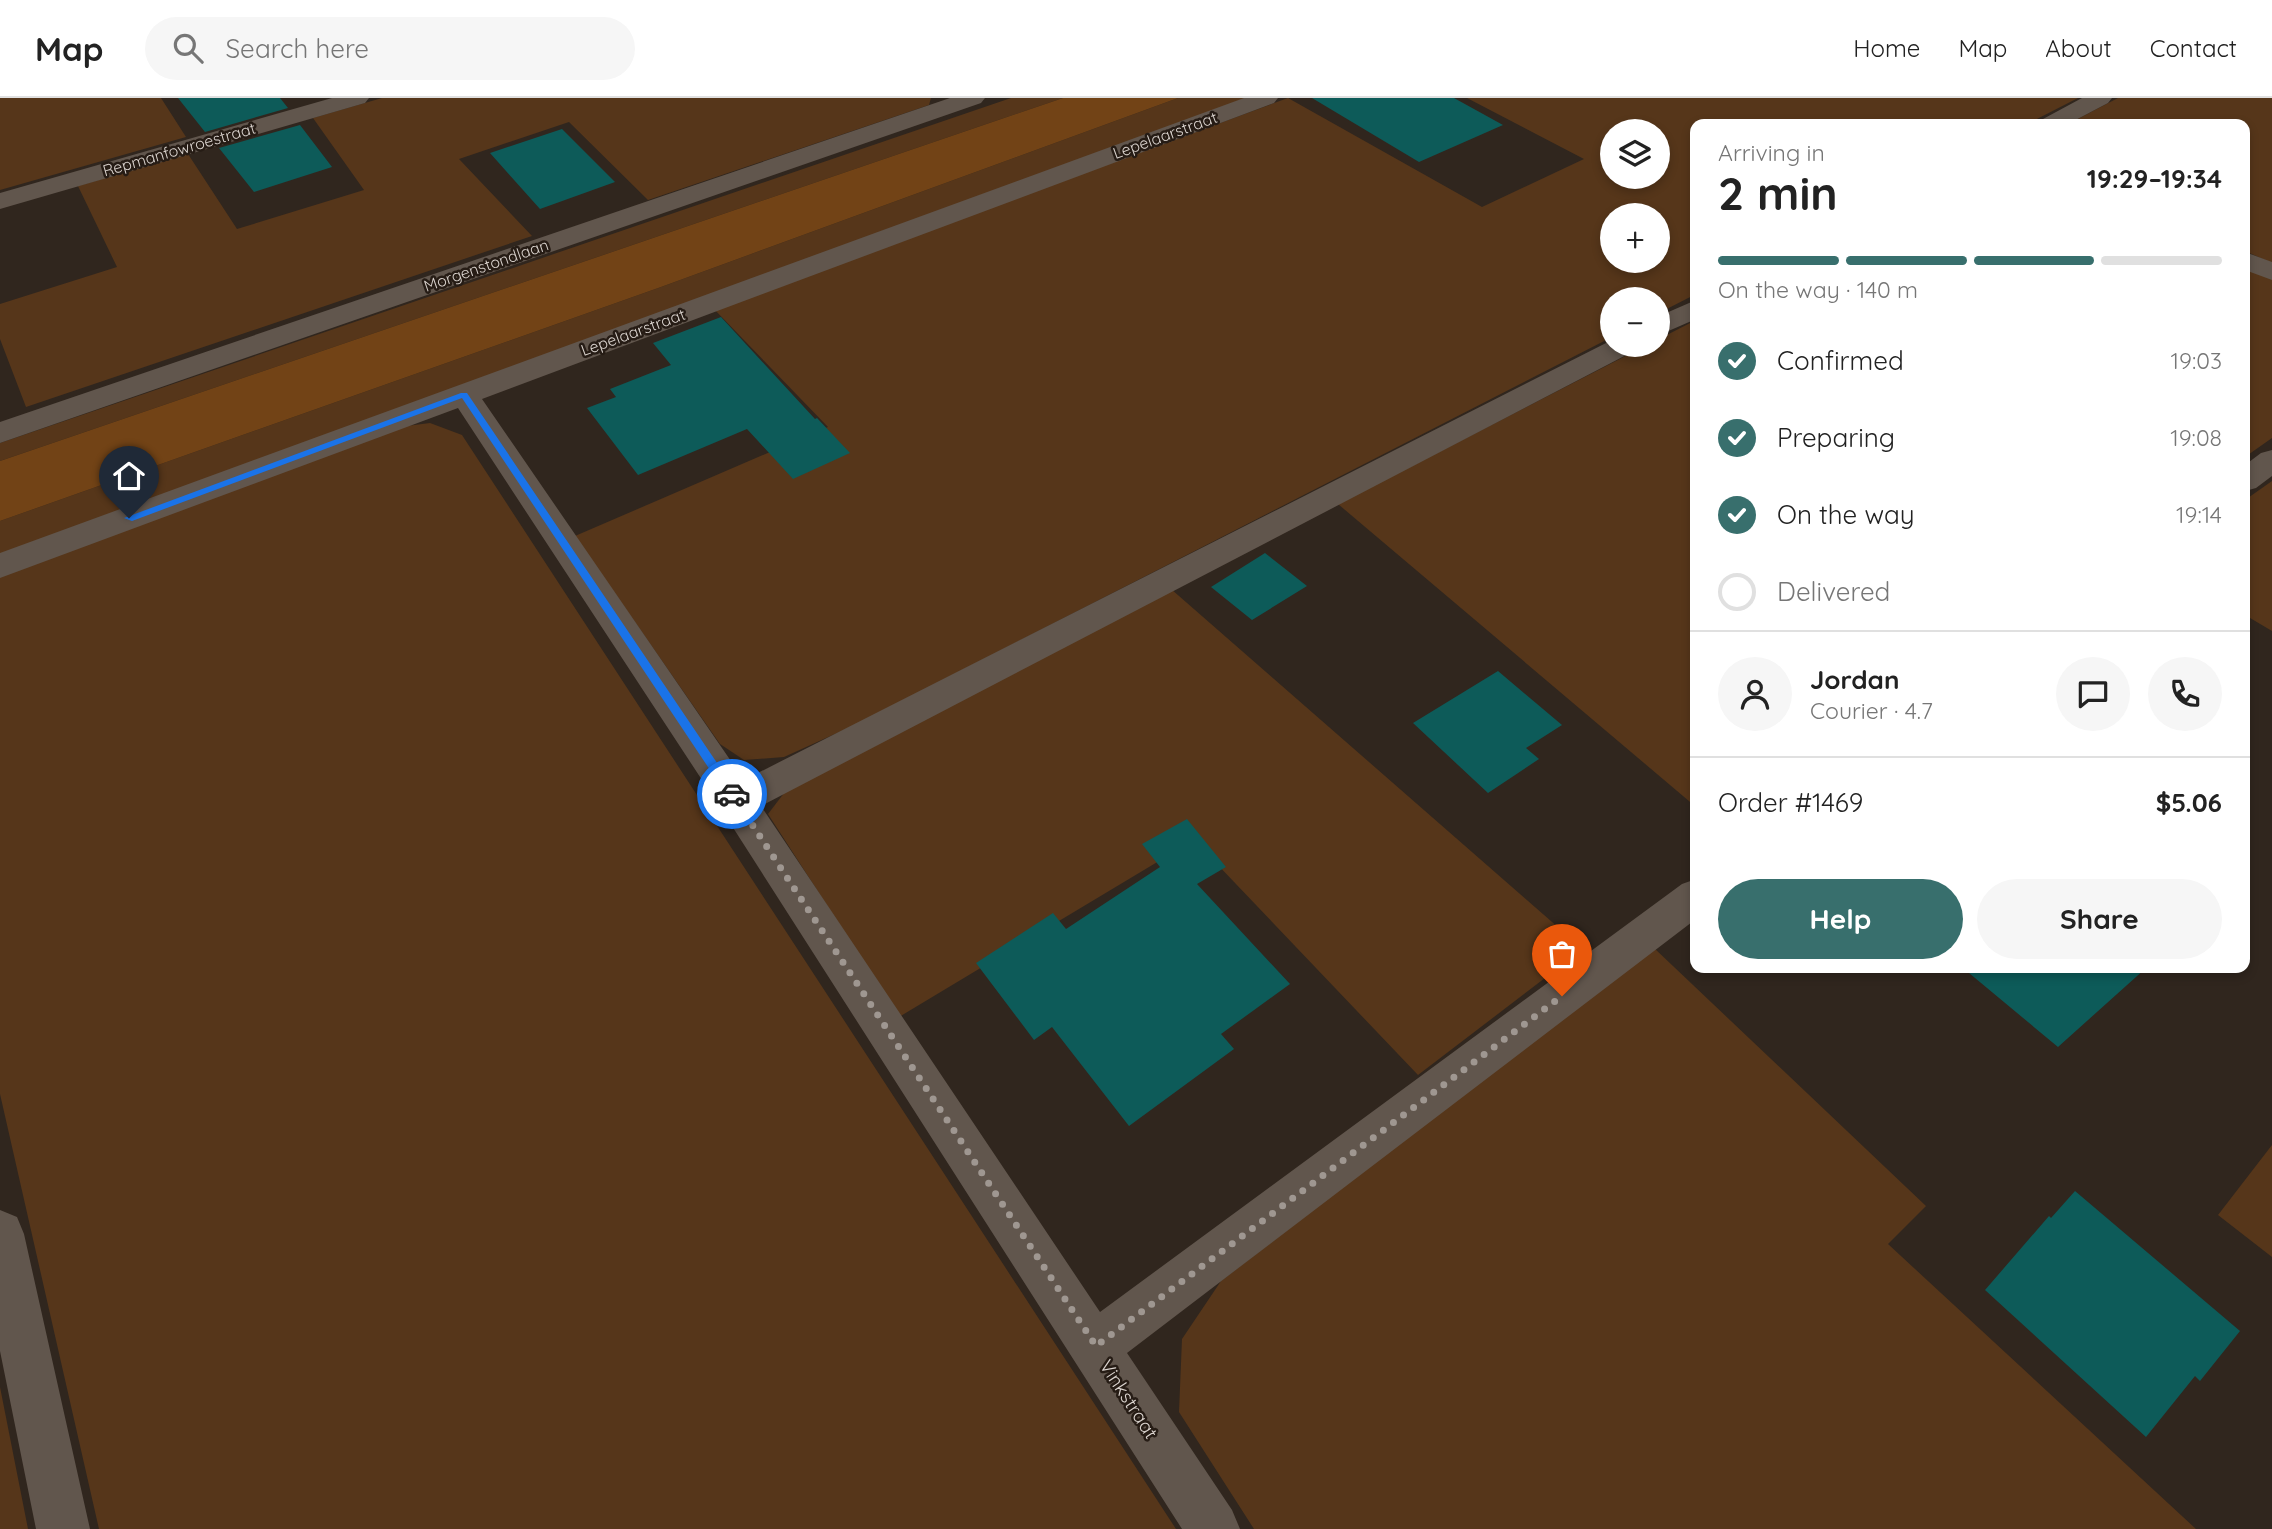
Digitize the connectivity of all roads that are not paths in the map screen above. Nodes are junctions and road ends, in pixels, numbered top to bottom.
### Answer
1 (357, 98) edge
2 (1266, 98) edge
3 (2100, 98) edge
4 (966, 99) edge
5 (2060, 119) edge
6 (0, 201) edge
7 (2250, 262) edge
8 (2272, 272) edge
9 (1690, 311) edge
10 (1670, 321) edge
11 (1601, 357) edge
12 (464, 394) junction
13 (0, 433) edge
14 (2272, 460) edge
15 (2250, 477) edge
16 (0, 566) edge
17 (737, 801) junction
18 (1690, 900) edge
19 (0, 1234) edge
20 (1096, 1346) junction
21 (63, 1529) edge
22 (1213, 1529) edge

1 - 6 street, Repmanfowroestraat
2 - 12 street, Lepelaarstraat
3 - 5 street
4 - 13 street, Morgenstondlaan
7 - 8 street
9 - 10 street
11 - 17 street
12 - 16 street, Lepelaarstraat
12 - 17 street, Vinkstraat
14 - 15 street
17 - 20 street, Vinkstraat
18 - 20 street
19 - 21 street
20 - 22 street, Vinkstraat

